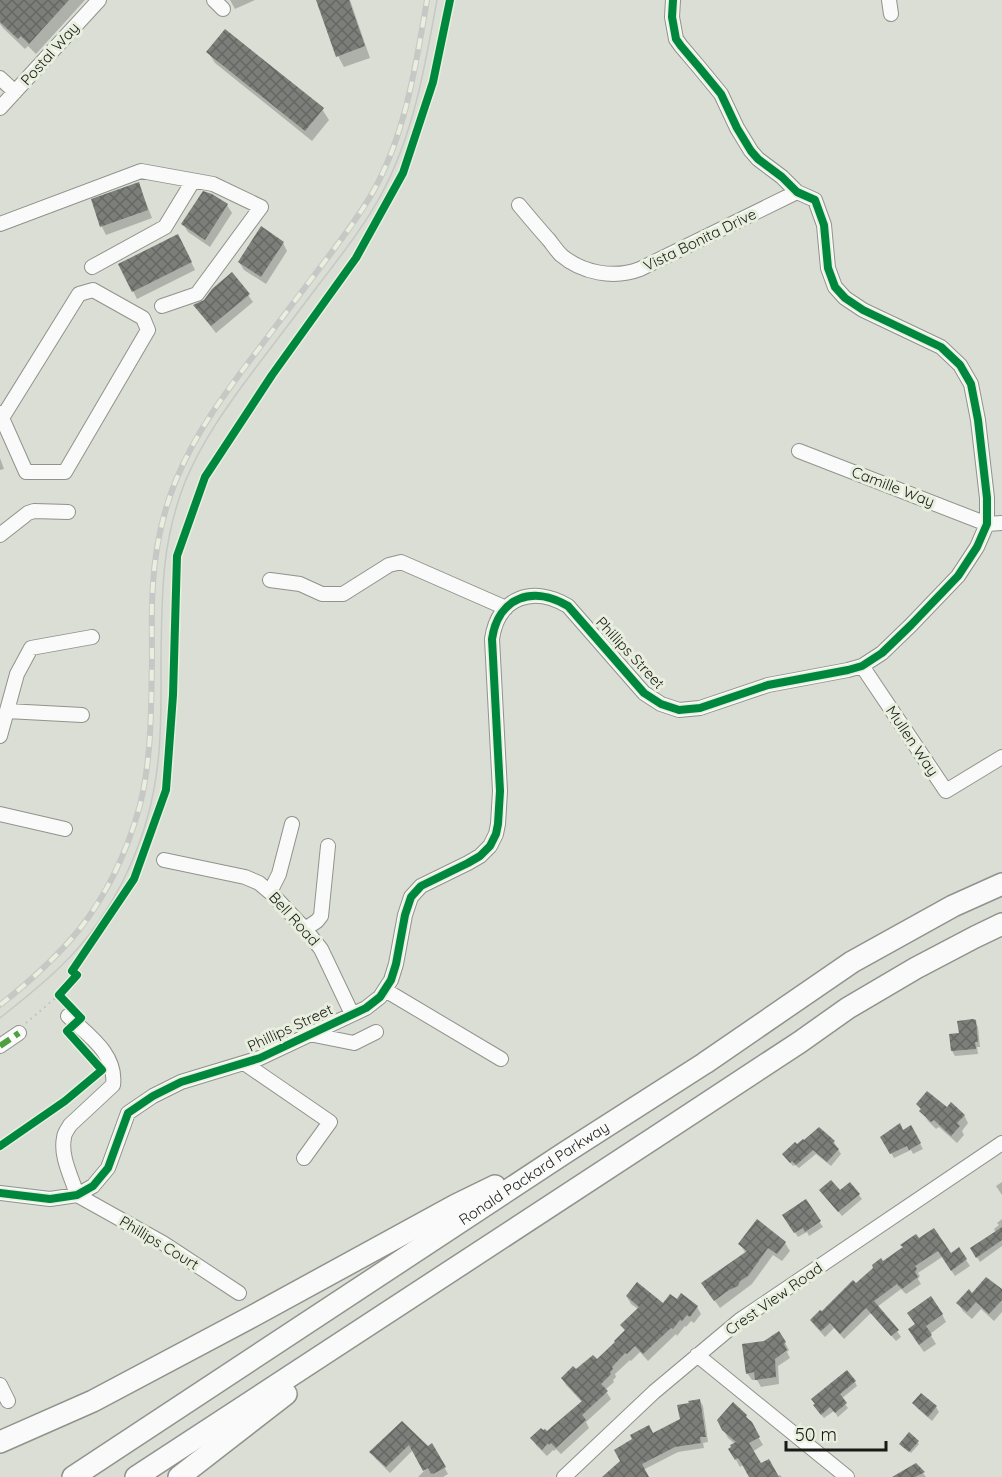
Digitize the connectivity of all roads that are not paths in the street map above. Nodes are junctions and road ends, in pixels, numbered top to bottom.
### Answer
1 (99, 0) edge
2 (674, 0) edge
3 (0, 78) edge
4 (15, 92) junction
5 (0, 108) edge
6 (193, 180) junction
7 (797, 192) junction
8 (519, 205) dead end
9 (0, 224) edge
10 (92, 267) dead end
11 (162, 306) dead end
12 (1, 416) edge
13 (799, 451) dead end
14 (68, 512) dead end
15 (1002, 523) edge
16 (987, 524) junction
17 (0, 535) edge
18 (270, 580) dead end
19 (506, 608) junction
20 (92, 637) dead end
21 (862, 666) junction
22 (7, 711) junction
23 (82, 715) dead end
24 (0, 736) edge
25 (1002, 757) edge
26 (0, 814) edge
27 (292, 824) dead end
28 (65, 829) dead end
29 (328, 846) dead end
30 (164, 860) dead end
31 (1002, 884) edge
32 (270, 892) junction
33 (1002, 924) edge
34 (304, 929) junction
35 (385, 990) junction
36 (352, 1014) junction
37 (68, 1016) dead end
38 (376, 1032) dead end
39 (19, 1033) road end
40 (309, 1034) junction
41 (0, 1046) edge
42 (501, 1059) dead end
43 (244, 1063) junction
44 (1002, 1143) edge
45 (566, 1152) junction
46 (304, 1158) dead end
47 (0, 1193) edge
48 (77, 1195) junction
49 (239, 1293) dead end
50 (408, 1300) junction
51 (697, 1355) junction
52 (0, 1385) edge
53 (8, 1401) dead end
54 (0, 1442) edge
55 (73, 1477) edge
56 (136, 1477) edge
57 (179, 1477) edge
58 (564, 1477) edge
59 (847, 1477) edge

1 - 4 street, Postal Way
2 - 7 street, Phillips Street
3 - 4 street
4 - 5 street, Postal Way
6 - 9 street
6 - 10 street
6 - 11 street
7 - 8 street, Vista Bonita Drive
7 - 16 street, Phillips Street
12 - 12 street
13 - 16 street, Camille Way
14 - 17 street
15 - 16 street
16 - 21 street, Phillips Street
18 - 19 street
19 - 21 street, Phillips Street
19 - 35 street, Phillips Street
20 - 22 street
21 - 25 street, Mullen Way
22 - 23 street
22 - 24 street
26 - 28 street
27 - 32 street
29 - 34 street
30 - 32 street, Bell Road
31 - 45 highway, Ronald Packard Parkway
32 - 34 street, Bell Road
33 - 50 highway
34 - 36 street, Bell Road
35 - 36 street, Phillips Street
35 - 42 street
36 - 40 street, Phillips Street
37 - 48 street
38 - 40 street
39 - 41 street
40 - 43 street, Phillips Street
43 - 46 street
43 - 48 street, Phillips Street
44 - 51 street, Crest View Road
45 - 54 highway
45 - 55 highway, Ronald Packard Parkway
47 - 48 street
48 - 49 street, Phillips Court
50 - 56 highway
50 - 57 highway
51 - 58 street, Crest View Road
51 - 59 street
52 - 53 street

